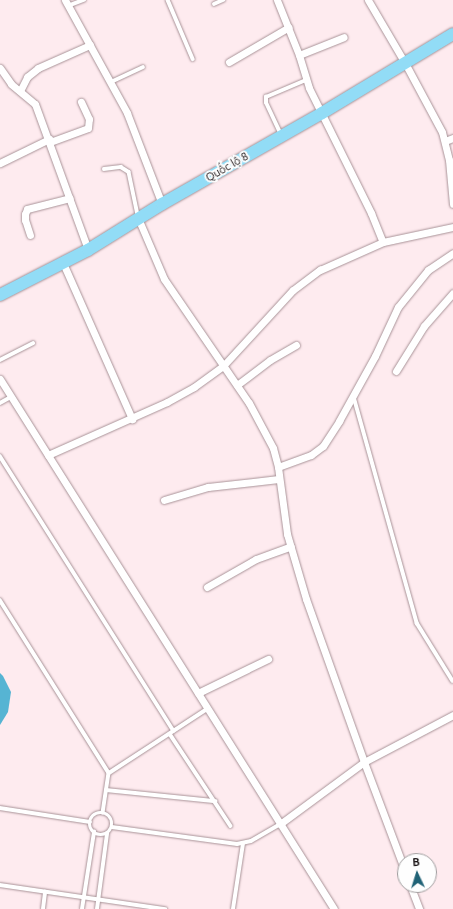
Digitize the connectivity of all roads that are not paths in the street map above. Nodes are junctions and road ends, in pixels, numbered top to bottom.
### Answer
1 (84, 0) edge
2 (168, 0) edge
3 (223, 0) edge
4 (277, 0) edge
5 (368, 0) edge
6 (66, 3) edge
7 (214, 4) dead end
8 (289, 27) junction
9 (453, 34) edge
10 (344, 37) dead end
11 (90, 44) junction
12 (299, 55) junction
13 (193, 59) dead end
14 (229, 62) dead end
15 (405, 63) junction
16 (143, 67) dead end
17 (0, 68) edge
18 (306, 80) junction
19 (111, 82) junction
20 (20, 91) junction
21 (81, 102) dead end
22 (322, 113) junction
23 (281, 136) junction
24 (453, 138) edge
25 (49, 140) junction
26 (445, 141) junction
27 (0, 163) edge
28 (104, 169) dead end
29 (70, 198) junction
30 (162, 204) junction
31 (453, 204) edge
32 (138, 218) junction
33 (453, 227) edge
34 (30, 235) dead end
35 (383, 242) junction
36 (88, 250) junction
37 (453, 253) edge
38 (64, 263) junction
39 (453, 293) edge
40 (0, 295) edge
41 (33, 343) dead end
42 (296, 345) dead end
43 (0, 360) edge
44 (223, 366) junction
45 (396, 371) dead end
46 (0, 379) edge
47 (237, 385) junction
48 (353, 396) junction
49 (11, 397) junction
50 (0, 403) edge
51 (132, 419) junction
52 (48, 455) junction
53 (0, 456) edge
54 (278, 467) junction
55 (280, 479) junction
56 (164, 500) dead end
57 (290, 546) junction
58 (207, 587) dead end
59 (0, 600) edge
60 (268, 660) dead end
61 (453, 680) edge
62 (198, 693) junction
63 (207, 709) junction
64 (453, 715) edge
65 (174, 731) junction
66 (170, 734) junction
67 (364, 762) junction
68 (109, 773) junction
69 (106, 790) junction
70 (215, 801) junction
71 (0, 808) edge
72 (103, 813) junction
73 (90, 822) junction
74 (280, 824) junction
75 (231, 826) dead end
76 (112, 827) junction
77 (94, 832) junction
78 (107, 834) junction
79 (243, 844) junction
80 (398, 853) edge
81 (0, 885) edge
82 (45, 892) junction
83 (413, 893) edge
84 (84, 897) junction
85 (98, 899) junction
86 (136, 907) edge
87 (43, 909) edge
88 (82, 909) edge
89 (97, 909) edge
90 (165, 909) edge
91 (233, 909) edge
92 (334, 909) edge
93 (419, 909) edge

1 - 6 lane
2 - 13 lane
3 - 7 lane
4 - 8 street
5 - 15 street
6 - 11 street
8 - 12 street
8 - 14 street
9 - 15 highway, Quốc lộ 8
10 - 12 street
11 - 19 street
11 - 20 street
12 - 18 street
15 - 22 highway, Quốc lộ 8
15 - 26 street
16 - 19 lane
17 - 20 street
18 - 22 street
18 - 23 lane
19 - 30 street
20 - 25 street
21 - 25 street
22 - 23 highway, Quốc lộ 8
22 - 35 street
23 - 30 highway, Quốc lộ 8
24 - 26 street
25 - 27 street
25 - 29 street
26 - 31 street
28 - 32 lane
29 - 34 street
29 - 36 street
30 - 32 highway, Quốc lộ 8
32 - 36 highway, Quốc lộ 8
32 - 44 street
33 - 35 street
35 - 44 street
36 - 38 highway, Quốc lộ 8
37 - 48 street
38 - 40 highway, Quốc lộ 8
38 - 51 street
39 - 45 street
41 - 43 lane
42 - 47 street
44 - 47 street
44 - 51 street
46 - 49 street
47 - 54 street
48 - 54 street
48 - 61 lane
49 - 50 lane
49 - 52 street
51 - 52 street
52 - 62 street
53 - 65 lane
54 - 55 street
55 - 56 street
55 - 57 street
57 - 58 street
57 - 67 street
59 - 68 lane
60 - 62 street
62 - 63 street
63 - 65 lane
63 - 74 street
64 - 67 street
65 - 66 lane
66 - 68 lane
66 - 70 lane
67 - 74 street
67 - 80 street
68 - 69 lane
69 - 70 lane
69 - 72 lane
70 - 75 lane
71 - 73 lane
72 - 73 lane
72 - 76 lane
73 - 77 lane
74 - 79 lane
74 - 92 street
76 - 78 lane
76 - 79 lane
77 - 78 lane
77 - 84 lane
78 - 85 lane
79 - 91 lane
81 - 82 lane
82 - 84 lane
82 - 87 lane
83 - 93 street
84 - 85 lane
84 - 88 lane
85 - 86 lane
85 - 89 lane
86 - 90 lane

